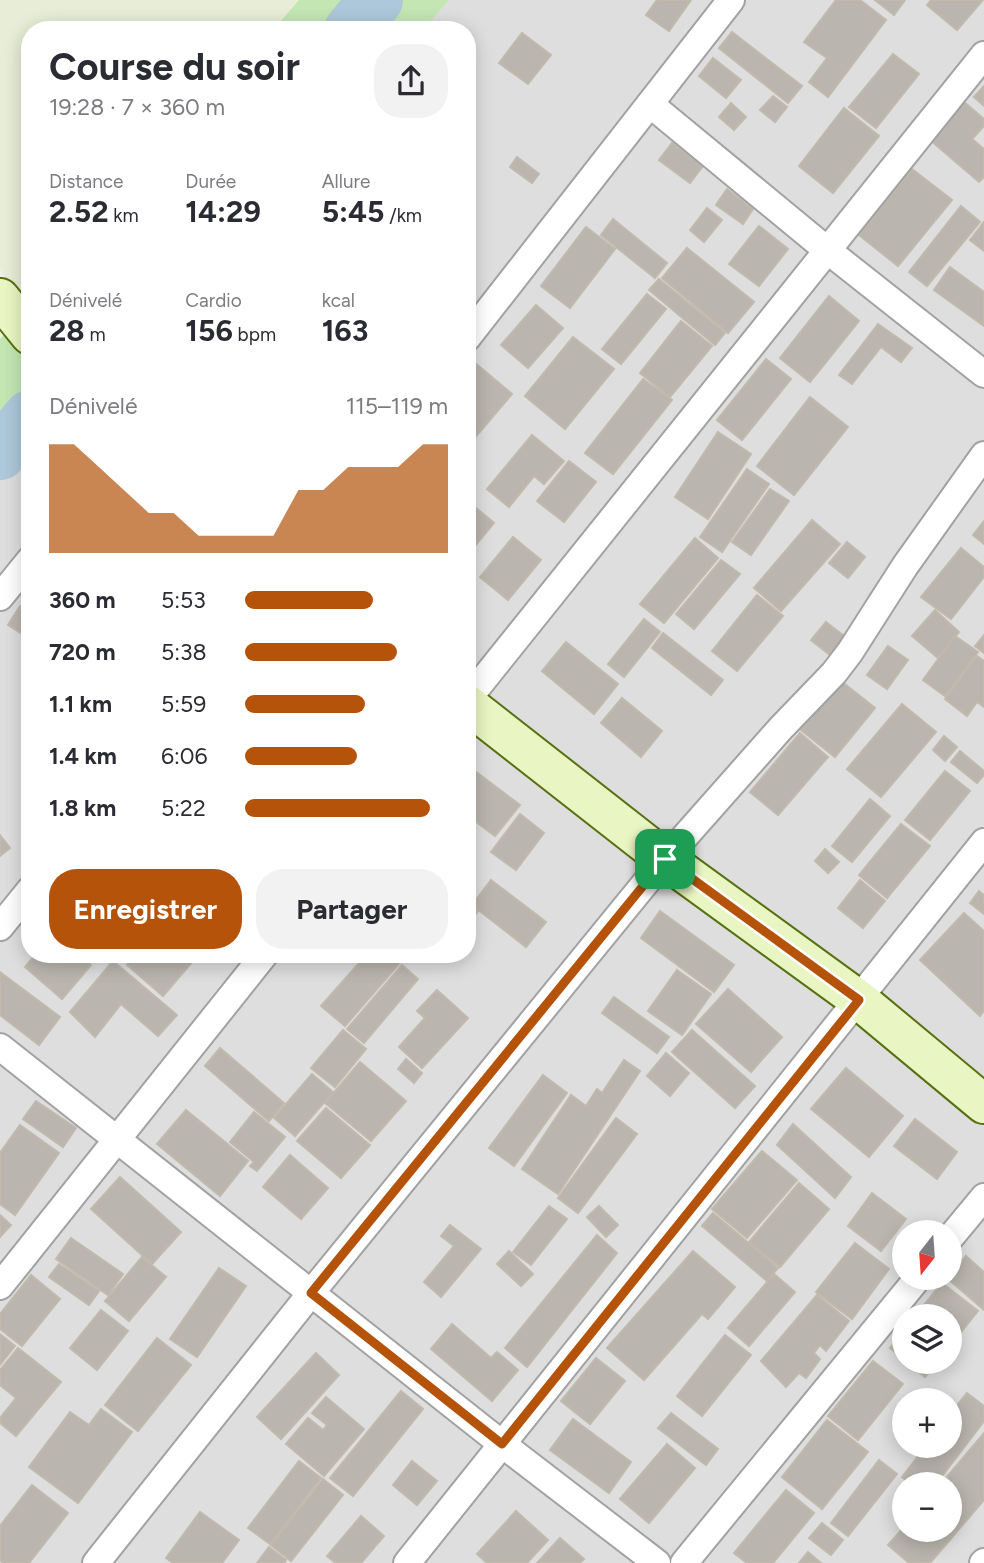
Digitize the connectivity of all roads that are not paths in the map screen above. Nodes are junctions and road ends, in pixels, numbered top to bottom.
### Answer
1 (731, 0) edge
2 (984, 55) edge
3 (650, 104) junction
4 (827, 250) junction
5 (0, 298) edge
6 (21, 324) edge
7 (476, 326) edge
8 (984, 374) edge
9 (984, 455) edge
10 (21, 571) edge
11 (0, 597) edge
12 (476, 691) edge
13 (476, 709) edge
14 (984, 842) edge
15 (665, 859) junction
16 (21, 901) edge
17 (0, 927) edge
18 (258, 963) edge
19 (859, 1000) junction
20 (0, 1047) edge
21 (984, 1104) edge
22 (117, 1140) junction
23 (984, 1197) edge
24 (962, 1224) edge
25 (0, 1286) edge
26 (908, 1290) edge
27 (311, 1293) junction
28 (502, 1444) junction
29 (96, 1563) edge
30 (407, 1563) edge
31 (657, 1563) edge
32 (684, 1563) edge

1 - 3 street
2 - 4 street
3 - 4 street
3 - 7 street
4 - 8 street
4 - 12 street
5 - 6 street
9 - 15 street
10 - 11 street
13 - 15 street
14 - 19 street
15 - 19 street
15 - 27 street
16 - 17 street
18 - 22 street
19 - 21 street
19 - 28 street
20 - 22 street
22 - 25 street
22 - 27 street
23 - 24 street
26 - 32 street
27 - 28 street
27 - 29 street
28 - 30 street
28 - 31 street

